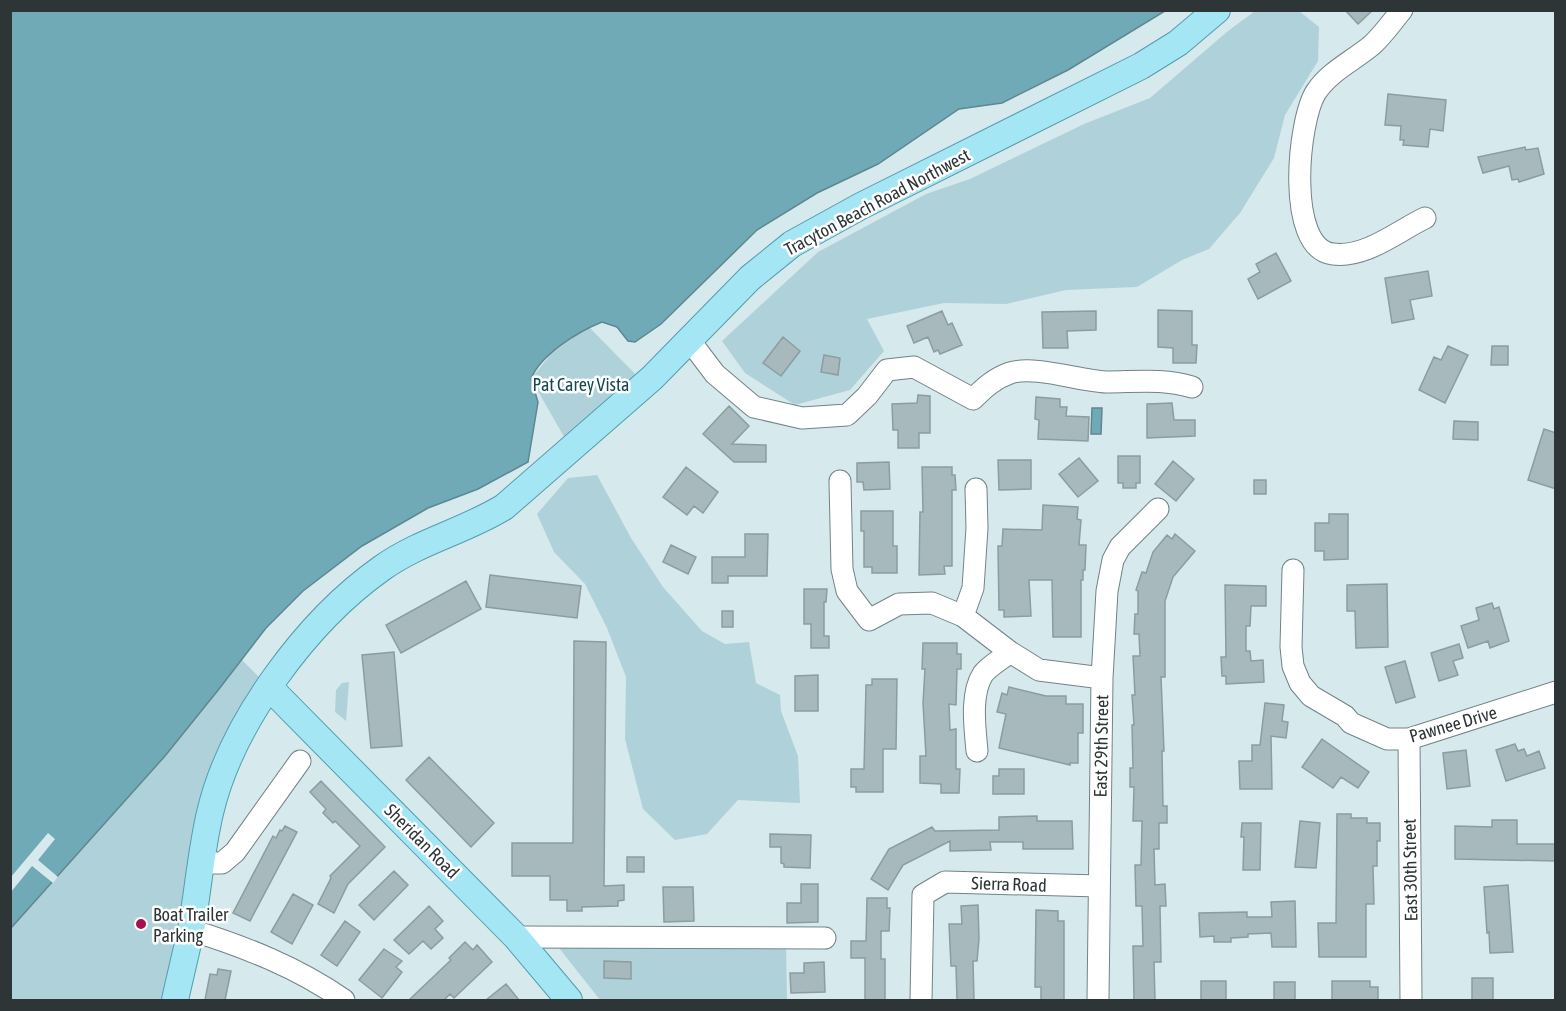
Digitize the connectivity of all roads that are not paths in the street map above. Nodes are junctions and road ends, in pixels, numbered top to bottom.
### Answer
1 (1217, 10) edge
2 (1402, 10) edge
3 (1425, 218) dead end
4 (690, 341) junction
5 (1192, 387) dead end
6 (840, 481) dead end
7 (976, 489) dead end
8 (1158, 509) dead end
9 (1293, 570) dead end
10 (963, 616) junction
11 (1010, 652) junction
12 (1102, 678) junction
13 (269, 687) junction
14 (1556, 692) edge
15 (1409, 740) junction
16 (977, 751) dead end
17 (300, 761) dead end
18 (201, 863) junction
19 (1099, 886) junction
20 (191, 930) junction
21 (516, 937) junction
22 (825, 938) dead end
23 (175, 1000) edge
24 (344, 1000) edge
25 (568, 1000) edge
26 (921, 1000) edge
27 (1098, 1000) edge
28 (1411, 1000) edge

1 - 4 main road, Tracyton Beach Road Northwest
2 - 3 street
4 - 5 street
4 - 13 main road, Tracyton Beach Road Northwest
6 - 10 street
7 - 10 street
8 - 12 street, East 29th Street
9 - 15 street, Pawnee Drive
10 - 11 street
11 - 12 street
11 - 16 street
12 - 19 street, East 29th Street
13 - 18 main road, Tracyton Beach Road Northwest
13 - 21 main road, Sheridan Road
14 - 15 street, Pawnee Drive
15 - 28 street, East 30th Street
17 - 18 street
18 - 20 main road, Tracyton Beach Road Northwest
19 - 26 street, Sierra Road
19 - 27 street, East 29th Street
20 - 23 main road, Tracyton Beach Road Northwest
20 - 24 street
21 - 22 street
21 - 25 main road, Sheridan Road

